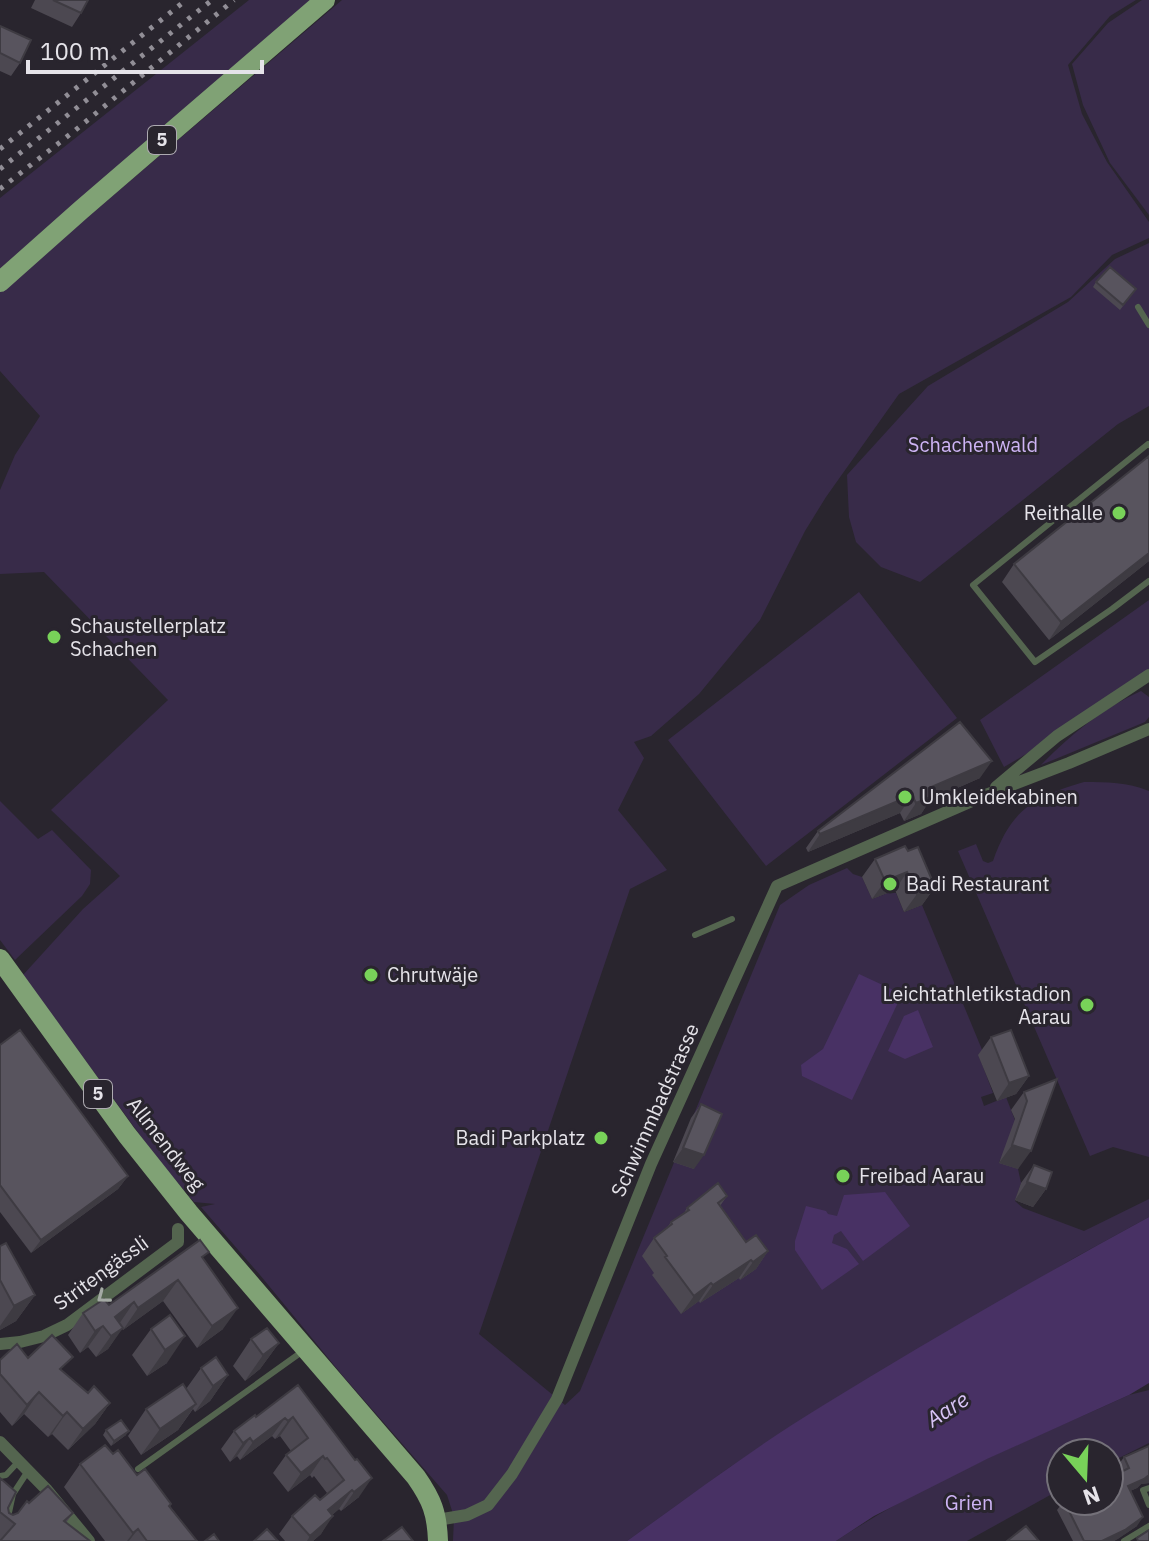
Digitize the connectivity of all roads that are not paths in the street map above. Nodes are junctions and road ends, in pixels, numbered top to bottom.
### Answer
1 (325, 0) edge
2 (0, 282) edge
3 (1138, 307) dead end
4 (1149, 325) edge
5 (1149, 445) edge
6 (1149, 581) edge
7 (1149, 675) edge
8 (1149, 729) edge
9 (988, 794) junction
10 (732, 919) dead end
11 (695, 935) dead end
12 (0, 959) edge
13 (199, 1225) junction
14 (0, 1344) edge
15 (306, 1349) junction
16 (0, 1442) edge
17 (24, 1466) junction
18 (138, 1469) dead end
19 (0, 1476) edge
20 (1149, 1488) edge
21 (1149, 1505) edge
22 (1149, 1526) edge
23 (0, 1528) edge
24 (437, 1531) edge
25 (89, 1541) edge
26 (1124, 1541) edge

1 - 2 main road, 5
3 - 4 lane
5 - 6 lane
7 - 9 street, Schwimmbadstrasse
8 - 9 street, Schwimmbadstrasse
9 - 24 street, Schwimmbadstrasse
10 - 11 lane
12 - 13 main road, Allmendweg / 5
13 -> 14 street, Stritengässli
13 - 15 main road, Allmendweg / 5
15 - 18 lane
15 - 24 main road, Allmendweg / 5
16 - 17 street
17 - 19 lane
17 - 23 lane
17 - 25 street
20 - 21 lane
22 - 26 lane

